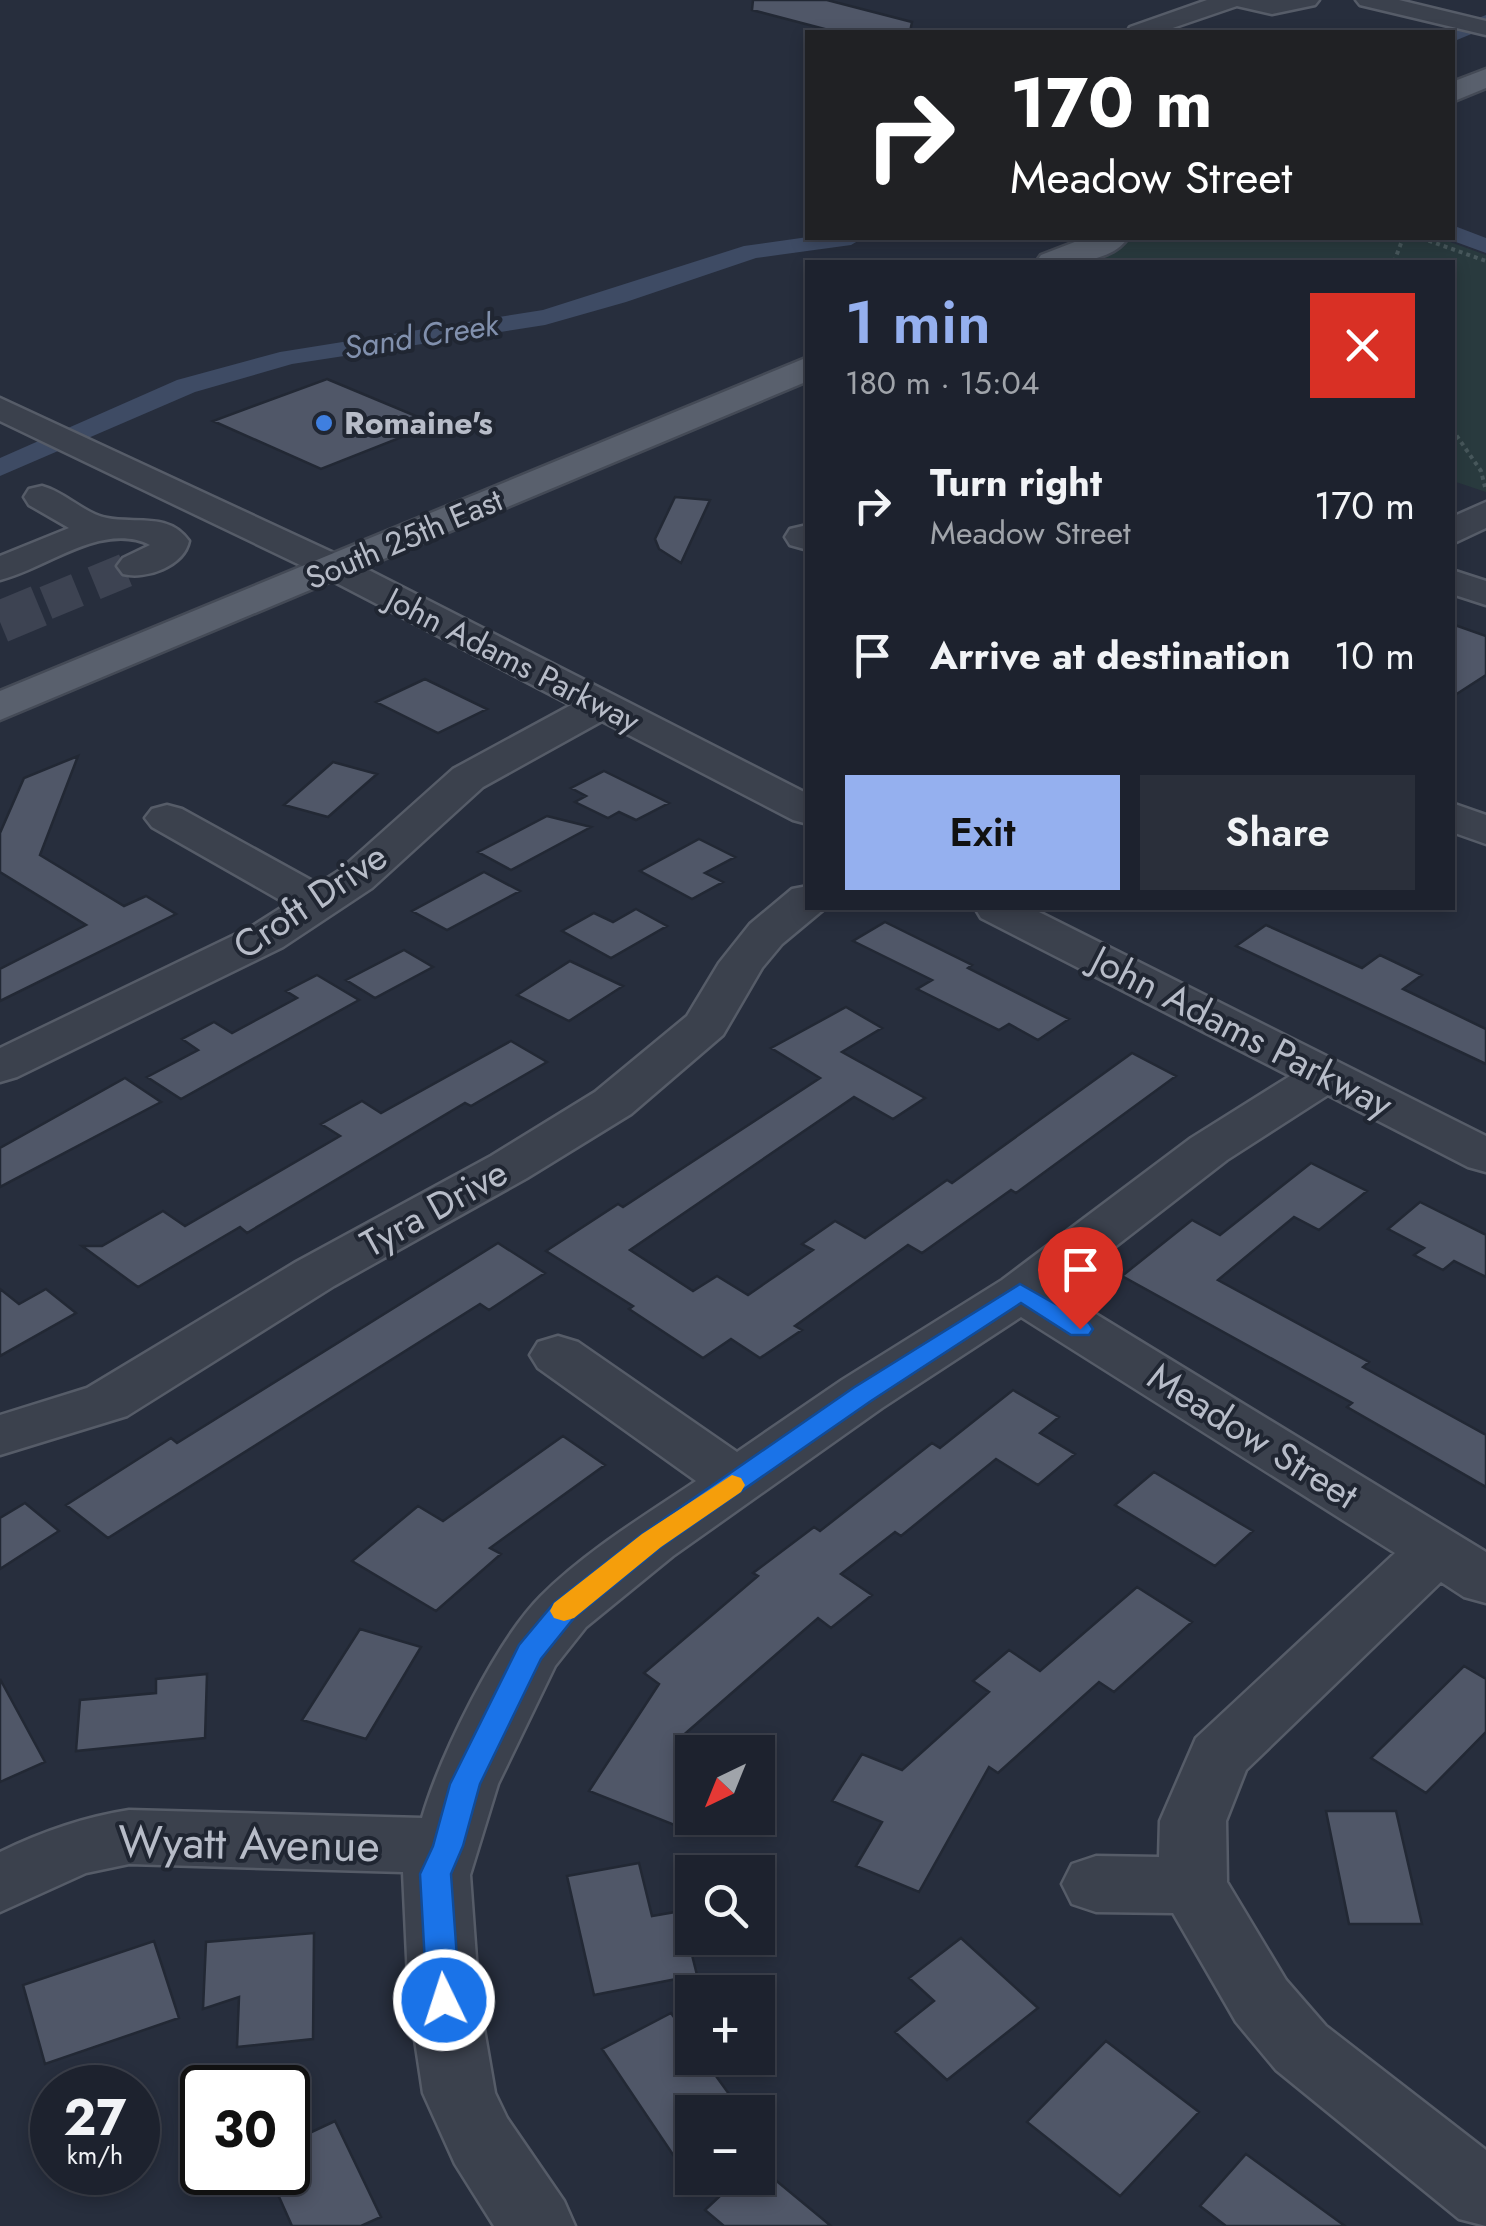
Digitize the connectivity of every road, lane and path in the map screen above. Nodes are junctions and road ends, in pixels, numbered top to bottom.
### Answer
1 (1230, 0) edge
2 (1243, 0) edge
3 (1307, 0) edge
4 (1368, 0) edge
5 (1479, 0) edge
6 (1460, 11) edge
7 (1486, 28) edge
8 (1144, 30) edge
9 (1486, 78) edge
10 (1455, 92) edge
11 (1107, 240) edge
12 (1426, 240) edge
13 (1058, 260) edge
14 (1486, 261) edge
15 (805, 369) edge
16 (0, 408) edge
17 (1455, 433) edge
18 (42, 497) dead end
19 (1484, 503) edge
20 (100, 530) junction
21 (1455, 530) edge
22 (136, 566) tunnel mouth
23 (336, 568) junction
24 (0, 569) edge
25 (1455, 582) edge
26 (1486, 594) edge
27 (600, 706) junction
28 (0, 707) edge
29 (805, 809) edge
30 (1455, 817) edge
31 (167, 818) dead end
32 (1486, 831) edge
33 (805, 902) edge
34 (320, 904) junction
35 (1001, 910) edge
36 (0, 1067) edge
37 (1326, 1075) junction
38 (1486, 1156) edge
39 (1020, 1292) junction
40 (558, 1355) dead end
41 (0, 1435) edge
42 (737, 1481) junction
43 (1461, 1565) edge
44 (448, 1846) junction
45 (0, 1884) edge
46 (1096, 1884) dead end
47 (1193, 1885) junction
48 (1486, 2195) edge
49 (537, 2226) edge

1 - 8 street
2 - 3 street
4 - 6 street
5 - 6 street
6 - 7 street
9 - 10 main road
11 - 13 main road
12 - 14 path
15 - 23 main road, South 25th East
16 - 23 street, John Adams Parkway
17 - 19 path
18 - 20 street
19 - 21 street
20 - 22 street
20 - 24 street
23 - 27 street, John Adams Parkway
23 - 28 main road, South 25th East
25 - 26 street
27 - 29 street, John Adams Parkway
27 - 34 street, Croft Drive
30 - 32 street
31 - 34 street
33 - 41 street, Tyra Drive
34 - 36 street, Croft Drive
35 - 37 street, John Adams Parkway
37 - 38 street, John Adams Parkway
37 - 39 street
39 - 42 street
39 - 43 street, Meadow Street
40 - 42 street
42 - 44 street
43 - 47 street
44 - 45 street, Wyatt Avenue
44 - 49 street
46 - 47 street
47 - 48 street

